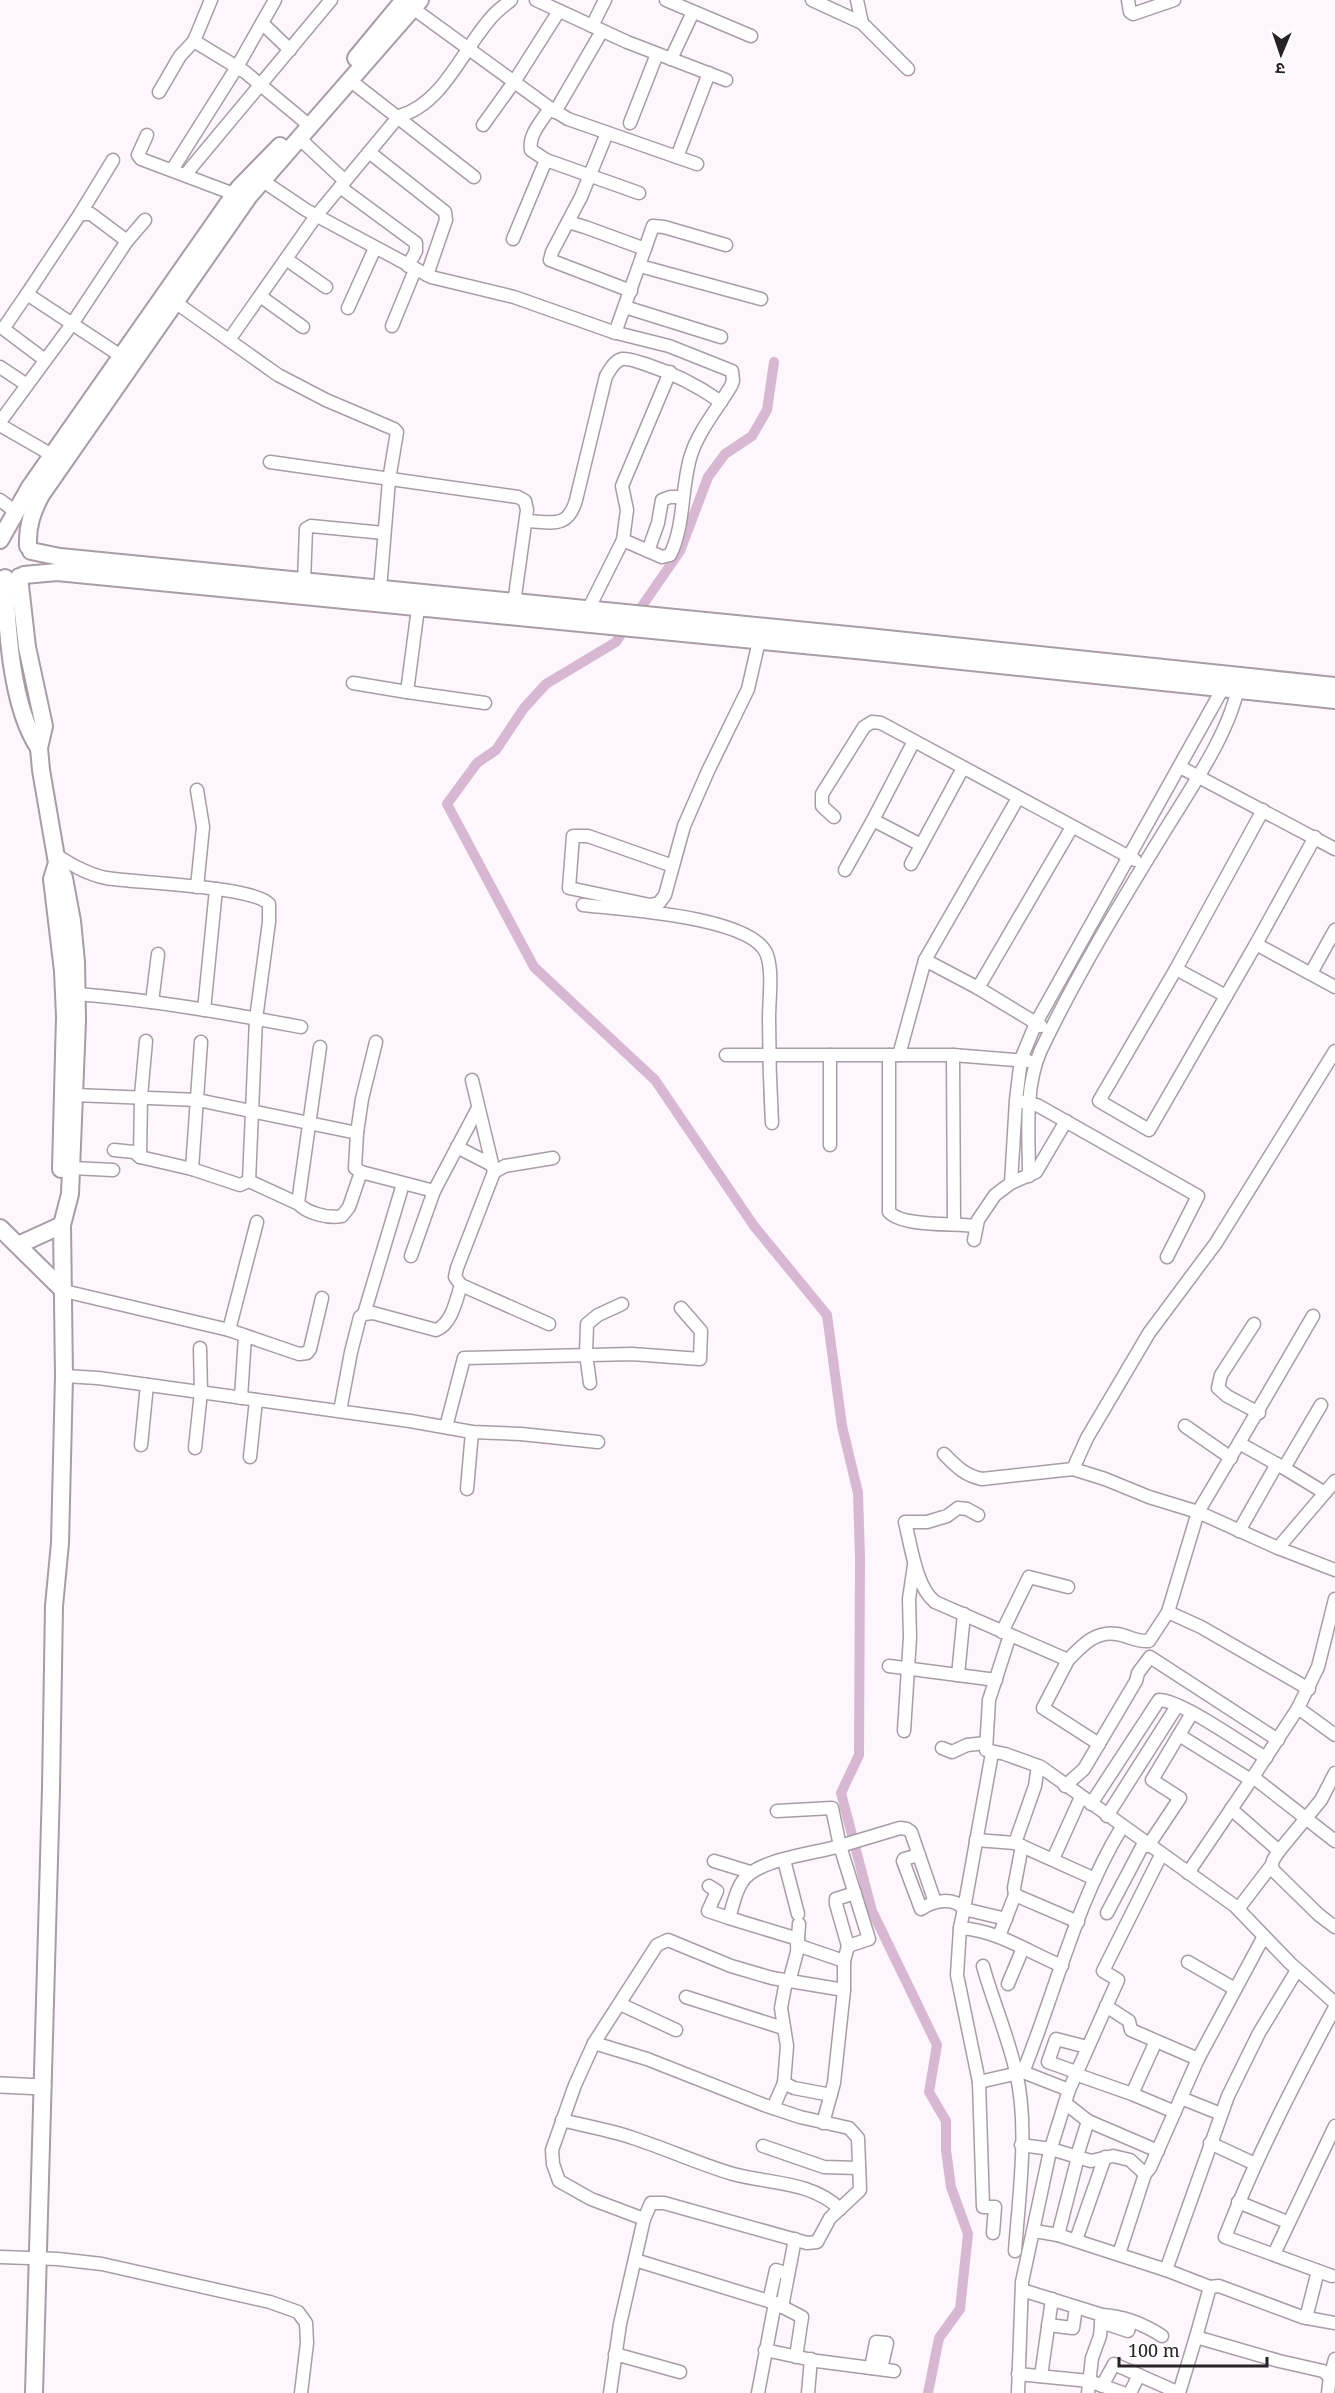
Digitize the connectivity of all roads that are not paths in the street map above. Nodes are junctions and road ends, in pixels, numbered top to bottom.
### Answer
1 (211, 0) edge
2 (275, 0) edge
3 (331, 0) edge
4 (511, 0) edge
5 (536, 0) edge
6 (605, 0) edge
7 (666, 0) edge
8 (812, 0) edge
9 (857, 0) edge
10 (1128, 0) edge
11 (1174, 0) edge
12 (409, 2) edge
13 (692, 8) edge
14 (559, 11) junction
15 (262, 22) junction
16 (862, 23) junction
17 (597, 29) junction
18 (751, 36) dead end
19 (194, 41) junction
20 (468, 47) junction
21 (290, 50) junction
22 (657, 54) junction
23 (670, 59) junction
24 (237, 67) junction
25 (908, 69) dead end
26 (709, 73) junction
27 (726, 80) dead end
28 (351, 81) junction
29 (514, 82) junction
30 (259, 84) junction
31 (159, 92) dead end
32 (553, 110) junction
33 (397, 118) junction
34 (630, 123) dead end
35 (483, 125) dead end
36 (304, 129) junction
37 (607, 133) junction
38 (147, 135) dead end
39 (369, 152) junction
40 (677, 157) junction
41 (113, 160) dead end
42 (546, 160) junction
43 (697, 164) dead end
44 (171, 170) junction
45 (185, 175) junction
46 (590, 176) junction
47 (474, 177) dead end
48 (263, 181) junction
49 (343, 184) junction
50 (234, 194) junction
51 (639, 194) dead end
52 (80, 214) junction
53 (316, 216) junction
54 (144, 220) dead end
55 (568, 222) junction
56 (513, 238) dead end
57 (128, 241) junction
58 (726, 245) dead end
59 (375, 248) junction
60 (645, 249) junction
61 (286, 259) junction
62 (639, 266) junction
63 (417, 270) junction
64 (326, 286) dead end
65 (631, 291) junction
66 (27, 294) junction
67 (260, 296) junction
68 (761, 299) dead end
69 (175, 302) junction
70 (625, 306) junction
71 (348, 308) dead end
72 (72, 324) junction
73 (392, 326) dead end
74 (303, 327) dead end
75 (615, 333) junction
76 (721, 337) dead end
77 (229, 340) junction
78 (122, 356) junction
79 (45, 360) junction
80 (0, 367) edge
81 (670, 372) junction
82 (27, 385) junction
83 (721, 402) junction
84 (0, 424) edge
85 (58, 459) junction
86 (270, 462) dead end
87 (389, 480) junction
88 (682, 497) junction
89 (0, 500) edge
90 (16, 512) junction
91 (526, 521) junction
92 (384, 533) junction
93 (623, 540) junction
94 (0, 541) edge
95 (29, 548) junction
96 (648, 551) junction
97 (8, 577) edge
98 (304, 582) junction
99 (380, 589) junction
100 (514, 603) junction
101 (418, 608) junction
102 (588, 610) junction
103 (759, 640) junction
104 (1231, 682) junction
105 (353, 683) dead end
106 (1335, 686) edge
107 (407, 692) junction
108 (1335, 700) edge
109 (484, 703) dead end
110 (914, 741) junction
111 (39, 748) junction
112 (1180, 767) junction
113 (963, 768) junction
114 (1199, 775) junction
115 (197, 790) dead end
116 (1018, 798) junction
117 (1263, 810) junction
118 (834, 817) dead end
119 (873, 820) junction
120 (1072, 827) junction
121 (1315, 837) junction
122 (921, 845) junction
123 (1335, 849) edge
124 (1130, 857) junction
125 (56, 859) junction
126 (911, 864) dead end
127 (1144, 865) junction
128 (673, 866) junction
129 (845, 870) dead end
130 (197, 887) junction
131 (216, 889) junction
132 (583, 905) dead end
133 (1335, 930) edge
134 (1256, 944) junction
135 (158, 954) dead end
136 (926, 960) junction
137 (1176, 969) junction
138 (1311, 974) junction
139 (1335, 987) edge
140 (978, 988) junction
141 (77, 994) junction
142 (1226, 996) junction
143 (152, 1002) junction
144 (204, 1010) junction
145 (256, 1018) junction
146 (1036, 1023) junction
147 (301, 1027) dead end
148 (1049, 1032) junction
149 (146, 1041) dead end
150 (201, 1042) dead end
151 (376, 1042) dead end
152 (320, 1047) dead end
153 (1335, 1051) edge
154 (726, 1055) dead end
155 (769, 1055) junction
156 (830, 1055) junction
157 (894, 1055) junction
158 (953, 1055) junction
159 (1021, 1059) junction
160 (1035, 1063) junction
161 (472, 1080) dead end
162 (75, 1095) junction
163 (141, 1096) junction
164 (198, 1100) junction
165 (1016, 1100) junction
166 (1029, 1103) junction
167 (478, 1108) junction
168 (253, 1112) junction
169 (1066, 1121) junction
170 (772, 1123) dead end
171 (310, 1124) junction
172 (357, 1133) junction
173 (830, 1145) dead end
174 (457, 1147) junction
175 (114, 1150) dead end
176 (140, 1157) junction
177 (553, 1158) dead end
178 (72, 1167) junction
179 (192, 1168) junction
180 (493, 1169) junction
181 (113, 1170) dead end
182 (361, 1172) junction
183 (1029, 1176) junction
184 (249, 1181) junction
185 (1011, 1183) junction
186 (403, 1184) junction
187 (434, 1191) junction
188 (299, 1204) junction
189 (63, 1220) junction
190 (257, 1222) dead end
191 (954, 1223) junction
192 (975, 1226) junction
193 (0, 1228) edge
194 (974, 1240) dead end
195 (18, 1245) junction
196 (411, 1257) dead end
197 (1167, 1257) dead end
198 (461, 1285) junction
199 (64, 1290) junction
200 (322, 1298) dead end
201 (622, 1304) dead end
202 (681, 1308) dead end
203 (364, 1314) junction
204 (1313, 1316) dead end
205 (549, 1324) dead end
206 (1254, 1324) dead end
207 (229, 1330) junction
208 (245, 1336) junction
209 (200, 1348) dead end
210 (586, 1354) junction
211 (64, 1376) junction
212 (590, 1383) dead end
213 (147, 1385) junction
214 (201, 1392) junction
215 (241, 1398) junction
216 (256, 1400) junction
217 (1321, 1405) dead end
218 (340, 1411) junction
219 (1259, 1413) junction
220 (1185, 1426) dead end
221 (446, 1427) junction
222 (472, 1432) junction
223 (598, 1442) dead end
224 (1239, 1443) junction
225 (141, 1445) dead end
226 (195, 1448) dead end
227 (944, 1454) dead end
228 (250, 1457) dead end
229 (1231, 1458) junction
230 (1281, 1466) junction
231 (1073, 1469) junction
232 (1335, 1481) edge
233 (467, 1489) dead end
234 (1325, 1493) junction
235 (1198, 1512) junction
236 (978, 1515) dead end
237 (1239, 1530) junction
238 (1278, 1548) junction
239 (915, 1563) junction
240 (1335, 1570) edge
241 (1068, 1587) dead end
242 (1335, 1599) edge
243 (1168, 1612) junction
244 (964, 1614) junction
245 (1006, 1634) junction
246 (1068, 1660) junction
247 (889, 1666) dead end
248 (909, 1668) junction
249 (958, 1675) junction
250 (996, 1680) junction
251 (1309, 1689) junction
252 (1177, 1706) junction
253 (1298, 1708) junction
254 (1192, 1713) junction
255 (904, 1731) dead end
256 (1179, 1735) junction
257 (1335, 1735) edge
258 (1278, 1740) junction
259 (1099, 1743) junction
260 (942, 1748) dead end
261 (989, 1748) junction
262 (1266, 1758) junction
263 (1038, 1766) junction
264 (1335, 1773) edge
265 (1252, 1778) junction
266 (1065, 1786) junction
267 (1081, 1797) junction
268 (1091, 1804) junction
269 (1231, 1809) junction
270 (777, 1811) dead end
271 (1107, 1816) junction
272 (1306, 1818) junction
273 (1122, 1827) junction
274 (976, 1840) junction
275 (1335, 1841) edge
276 (849, 1843) junction
277 (1146, 1844) junction
278 (1019, 1845) junction
279 (1279, 1851) junction
280 (1161, 1855) junction
281 (1053, 1859) junction
282 (784, 1860) junction
283 (714, 1861) dead end
284 (1271, 1866) junction
285 (750, 1872) junction
286 (1188, 1873) junction
287 (1095, 1879) junction
288 (709, 1886) dead end
289 (855, 1893) junction
290 (1015, 1895) junction
291 (963, 1909) junction
292 (1238, 1909) junction
293 (1107, 1913) dead end
294 (729, 1917) junction
295 (1006, 1919) junction
296 (1078, 1922) junction
297 (1335, 1927) edge
298 (960, 1928) junction
299 (999, 1936) junction
300 (1264, 1936) junction
301 (797, 1942) junction
302 (848, 1946) junction
303 (1023, 1948) junction
304 (844, 1961) junction
305 (1188, 1962) dead end
306 (983, 1966) dead end
307 (1062, 1966) junction
308 (1297, 1970) junction
309 (788, 1981) junction
310 (1008, 1984) dead end
311 (1236, 1989) junction
312 (844, 1990) junction
313 (686, 1997) dead end
314 (620, 2004) junction
315 (1335, 2005) edge
316 (1106, 2006) junction
317 (783, 2028) junction
318 (676, 2030) dead end
319 (1156, 2041) junction
320 (594, 2043) junction
321 (1087, 2047) junction
322 (1197, 2059) junction
323 (1020, 2073) junction
324 (1076, 2073) junction
325 (980, 2082) junction
326 (784, 2083) junction
327 (0, 2085) edge
328 (43, 2086) junction
329 (1069, 2090) junction
330 (1132, 2094) junction
331 (831, 2096) junction
332 (1181, 2098) junction
333 (1065, 2103) junction
334 (773, 2108) junction
335 (1175, 2112) junction
336 (1221, 2114) junction
337 (562, 2120) junction
338 (1088, 2121) junction
339 (824, 2122) junction
340 (1335, 2126) edge
341 (1138, 2142) junction
342 (1210, 2143) junction
343 (1021, 2145) junction
344 (764, 2146) dead end
345 (1051, 2149) junction
346 (1158, 2151) junction
347 (1077, 2157) junction
348 (1106, 2157) junction
349 (1130, 2160) junction
350 (1255, 2164) junction
351 (859, 2168) junction
352 (1145, 2174) junction
353 (1238, 2202) junction
354 (840, 2209) junction
355 (644, 2219) junction
356 (1287, 2222) junction
357 (1035, 2231) junction
358 (993, 2233) dead end
359 (1058, 2235) junction
360 (795, 2239) junction
361 (1076, 2241) junction
362 (1015, 2251) dead end
363 (1119, 2254) junction
364 (1274, 2254) junction
365 (0, 2257) edge
366 (38, 2259) junction
367 (634, 2260) junction
368 (1166, 2270) junction
369 (1318, 2271) junction
370 (1332, 2276) dead end
371 (1210, 2287) junction
372 (1022, 2289) junction
373 (1052, 2299) junction
374 (775, 2304) junction
375 (1076, 2307) junction
376 (1102, 2318) junction
377 (1306, 2318) junction
378 (1335, 2323) edge
379 (1048, 2325) junction
380 (1162, 2336) dead end
381 (1196, 2337) junction
382 (892, 2343) dead end
383 (765, 2350) junction
384 (615, 2354) junction
385 (796, 2357) junction
386 (1335, 2359) edge
387 (811, 2360) junction
388 (876, 2368) junction
389 (894, 2371) dead end
390 (680, 2372) dead end
391 (1018, 2374) junction
392 (1139, 2375) junction
393 (1041, 2376) junction
394 (1330, 2377) junction
395 (1102, 2386) junction
396 (1089, 2387) edge
397 (34, 2393) edge
398 (302, 2393) edge
399 (610, 2393) edge
400 (758, 2393) edge
401 (808, 2393) edge
402 (1018, 2393) edge
403 (1123, 2393) edge
404 (1130, 2393) edge
405 (1178, 2393) edge
406 (1328, 2393) edge

1 - 19 street
2 - 15 street
3 - 21 street
4 - 20 street
5 - 14 street
6 - 17 street
7 - 13 street
8 - 16 street
9 - 16 street
10 - 11 street
12 - 20 street
12 - 28 main road
12 - 36 main road
13 - 18 street
13 - 23 street
14 - 17 street
14 - 29 street
15 - 21 street
15 - 24 street
16 - 25 street
17 - 22 street
17 - 32 street
19 - 24 street
19 - 31 street
20 - 29 street
20 - 33 street
21 - 30 street
22 - 23 street
22 - 34 street
23 - 26 street
24 - 30 street
24 - 44 street
26 - 27 street
26 - 40 street
28 - 33 street
28 - 36 main road
29 - 32 street
29 - 35 street
30 - 36 street
30 - 45 street
32 - 37 street
32 - 42 street
33 - 39 street
33 - 47 street
36 - 48 main road
36 - 49 street
36 - 50 main road
37 - 40 street
37 - 46 street
38 - 44 street
39 - 49 street
39 - 63 street
40 - 43 street
41 - 52 street
42 - 46 street
42 - 56 street
44 - 45 street
45 - 50 street
46 - 51 street
46 - 55 street
48 - 53 street
48 - 69 main road
49 - 53 street
49 - 63 street
50 - 78 main road
52 - 57 street
52 - 66 street
53 - 59 street
53 - 61 street
54 - 57 street
55 - 60 street
55 - 65 street
57 - 72 street
58 - 60 street
59 - 63 street
59 - 71 street
60 - 62 street
61 - 64 street
61 - 67 street
62 - 65 street
62 - 68 street
63 - 73 street
63 - 75 street
65 - 70 street
66 - 72 street
66 - 79 street
67 - 74 street
67 - 77 street
69 - 77 street
69 - 85 main road
70 - 75 street
70 - 76 street
72 - 78 street
72 - 79 street
75 - 83 street
77 - 87 street
78 - 85 main road
79 - 82 street
80 - 82 street
81 - 83 street
81 - 91 street
81 - 93 street
82 - 84 street
83 - 88 street
84 - 85 street
85 - 90 main road
85 - 95 main road
86 - 87 street
87 - 91 street
87 - 92 street
88 - 96 street
88 - 96 street
89 - 90 street
90 - 94 main road
91 - 100 street
92 - 98 street
92 - 99 street
93 - 96 street
93 - 102 street
94 - 95 main road
95 - 97 main road
95 - 98 main road
97 - 101 main road
97 - 111 main road
97 - 111 main road
98 - 99 main road
99 - 100 main road
100 - 102 main road
101 - 103 main road
101 - 107 street
102 - 104 main road
103 - 104 main road
103 - 128 street
104 - 106 main road
104 - 108 main road
104 - 112 street
104 - 114 street
105 - 107 street
107 - 109 street
110 - 113 street
110 - 118 street
110 - 119 street
111 - 125 main road
112 - 114 street
112 - 124 street
113 - 116 street
113 - 122 street
114 - 117 street
114 - 127 street
115 - 130 street
116 - 120 street
116 - 136 street
117 - 121 street
117 - 137 street
119 - 122 street
119 - 129 street
120 - 124 street
120 - 140 street
121 - 123 street
121 - 134 street
122 - 126 street
124 - 127 street
124 - 146 street
125 - 130 street
125 - 141 main road
125 - 189 main road
127 - 148 street
128 - 128 street
130 - 131 street
131 - 144 street
131 - 145 street
132 - 155 street
133 - 138 street
134 - 138 street
134 - 142 street
135 - 143 street
136 - 140 street
136 - 157 street
137 - 142 street
137 - 142 street
138 - 139 street
140 - 146 street
141 - 143 street
141 - 162 main road
143 - 144 street
144 - 145 street
145 - 147 street
145 - 168 street
146 - 148 street
146 - 159 street
148 - 160 street
149 - 163 street
150 - 164 street
151 - 172 street
152 - 171 street
153 - 231 street
154 - 155 street
155 - 156 street
155 - 170 street
156 - 157 street
156 - 173 street
157 - 158 street
157 - 191 street
158 - 159 street
158 - 191 street
159 - 160 street
159 - 165 street
160 - 166 street
161 - 167 street
162 - 163 street
162 - 178 main road
163 - 164 street
163 - 176 street
164 - 168 street
164 - 179 street
165 - 166 street
165 - 185 street
166 - 169 street
166 - 183 street
167 - 174 street
167 - 180 street
168 - 171 street
168 - 184 street
169 - 183 street
169 - 197 street
171 - 172 street
171 - 188 street
172 - 182 street
174 - 180 street
174 - 187 street
175 - 176 street
176 - 179 street
177 - 180 street
178 - 181 street
178 - 189 main road
179 - 184 street
180 - 198 street
182 - 186 street
182 - 188 street
183 - 185 street
184 - 188 street
185 - 192 street
186 - 187 street
186 - 203 street
187 - 196 street
189 - 195 main road
189 - 199 main road
190 - 207 street
191 - 192 street
192 - 194 street
193 - 195 main road
195 - 199 main road
198 - 203 street
198 - 205 street
199 - 207 street
199 - 211 main road
200 - 208 street
201 - 210 street
202 - 210 street
203 - 218 street
204 - 219 street
206 - 219 street
207 - 208 street
208 - 215 street
209 - 214 street
210 - 212 street
210 - 221 street
211 - 213 street
211 - 328 main road
213 - 214 street
213 - 225 street
214 - 215 street
214 - 226 street
215 - 216 street
216 - 218 street
216 - 228 street
217 - 230 street
218 - 221 street
219 - 224 street
220 - 229 street
221 - 222 street
222 - 223 street
222 - 233 street
224 - 229 street
224 - 230 street
227 - 231 street
229 - 235 street
230 - 234 street
230 - 237 street
231 - 235 street
232 - 234 street
234 - 238 street
235 - 237 street
235 - 243 street
236 - 239 street
237 - 238 street
238 - 240 street
239 - 244 street
239 - 248 street
241 - 245 street
242 - 251 street
243 - 246 street
243 - 251 street
244 - 245 street
244 - 249 street
245 - 246 street
245 - 250 street
246 - 259 street
247 - 248 street
248 - 249 street
248 - 255 street
249 - 250 street
250 - 261 street
251 - 253 street
252 - 254 street
252 - 268 street
252 - 271 street
253 - 257 street
253 - 258 street
254 - 256 street
254 - 262 street
256 - 265 street
256 - 277 street
258 - 259 street
258 - 262 street
259 - 266 street
260 - 261 street
261 - 263 street
261 - 274 street
262 - 265 street
263 - 266 street
263 - 278 street
264 - 272 street
265 - 269 street
265 - 272 street
266 - 267 street
267 - 268 street
267 - 281 street
268 - 271 street
269 - 279 street
269 - 286 street
270 - 276 street
271 - 273 street
272 - 275 street
272 - 279 street
273 - 277 street
273 - 287 street
274 - 278 street
274 - 291 street
276 - 282 street
276 - 289 street
276 - 291 street
277 - 280 street
277 - 293 street
278 - 281 street
278 - 290 street
279 - 284 street
280 - 286 street
280 - 316 street
281 - 287 street
282 - 285 street
282 - 301 street
283 - 285 street
284 - 292 street
284 - 297 street
285 - 294 street
286 - 292 street
287 - 296 street
288 - 294 street
289 - 302 street
289 - 302 street
290 - 295 street
290 - 296 street
291 - 295 street
291 - 298 street
292 - 300 street
294 - 301 street
295 - 299 street
296 - 307 street
298 - 299 street
298 - 325 street
299 - 303 street
300 - 308 street
300 - 311 street
301 - 304 street
301 - 309 street
302 - 304 street
303 - 307 street
303 - 310 street
304 - 312 street
305 - 311 street
306 - 323 street
307 - 323 street
308 - 315 street
308 - 336 street
309 - 312 street
309 - 314 street
309 - 317 street
311 - 322 street
312 - 331 street
313 - 317 street
314 - 318 street
314 - 320 street
315 - 350 street
316 - 319 street
316 - 321 street
317 - 326 street
319 - 322 street
319 - 330 street
320 - 334 street
320 - 337 street
321 - 324 street
321 - 324 street
322 - 332 street
323 - 325 street
323 - 329 street
323 - 343 street
324 - 329 street
324 - 330 street
325 - 358 street
326 - 331 street
326 - 334 street
327 - 328 street
328 - 366 main road
329 - 333 street
330 - 335 street
331 - 339 street
332 - 335 street
332 - 336 street
333 - 338 street
333 - 345 street
334 - 339 street
335 - 346 street
336 - 342 street
337 - 354 street
337 - 355 street
338 - 341 street
338 - 347 street
339 - 351 street
340 - 356 street
341 - 346 street
341 - 349 street
342 - 350 street
342 - 368 street
343 - 345 street
343 - 362 street
344 - 351 street
345 - 347 street
345 - 357 street
346 - 352 street
347 - 348 street
347 - 359 street
348 - 349 street
348 - 361 street
349 - 352 street
350 - 353 street
351 - 354 street
352 - 363 street
353 - 356 street
353 - 364 street
354 - 360 street
355 - 360 street
355 - 367 street
356 - 364 street
357 - 359 street
357 - 372 street
359 - 361 street
360 - 374 street
361 - 363 street
363 - 368 street
364 - 369 street
365 - 366 street
366 - 397 main road
366 - 398 street
367 - 374 street
367 - 384 street
368 - 371 street
369 - 370 street
369 - 377 street
371 - 377 street
371 - 381 street
372 - 373 street
372 - 391 street
373 - 375 street
373 - 379 street
374 - 383 street
374 - 385 street
375 - 376 street
375 - 379 street
376 - 380 street
376 - 396 street
377 - 378 street
379 - 393 street
381 - 394 street
381 - 405 street
382 - 388 street
383 - 385 street
383 - 400 street
384 - 390 street
384 - 399 street
385 - 387 street
386 - 394 street
387 - 388 street
387 - 401 street
388 - 389 street
391 - 393 street
391 - 402 street
392 - 395 street
392 - 404 street
392 - 405 street
393 - 396 street
394 - 406 street
395 - 396 street
395 - 403 street

